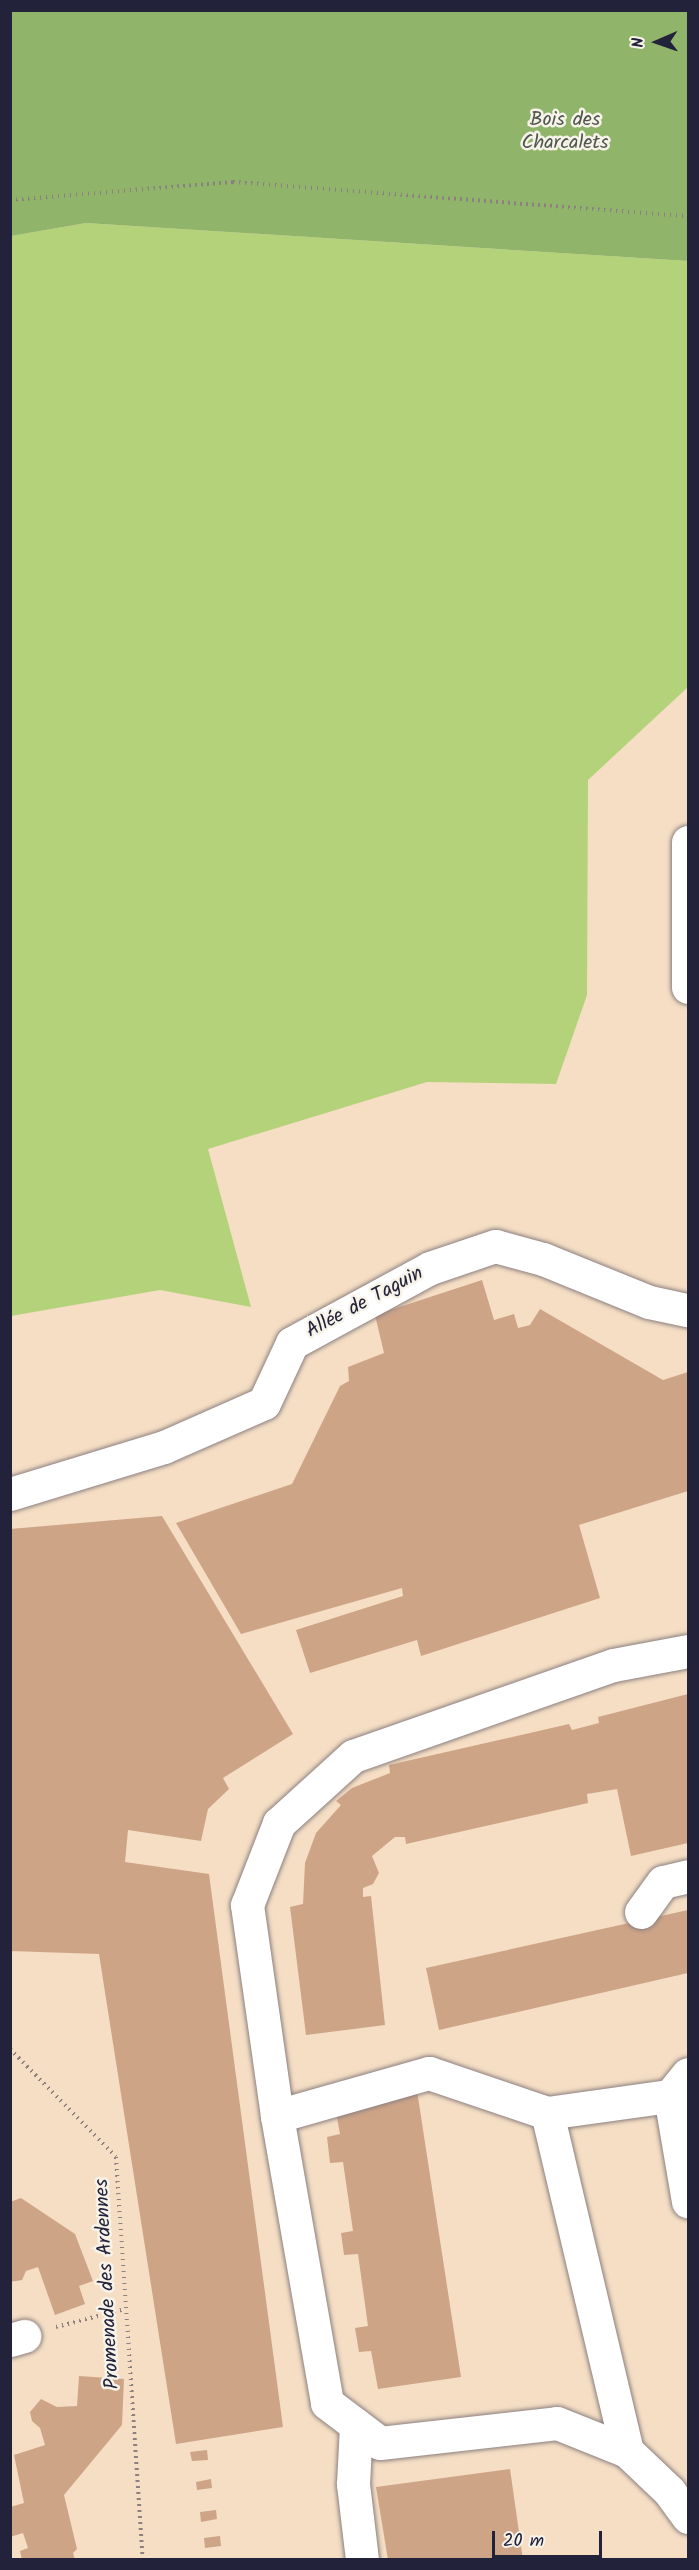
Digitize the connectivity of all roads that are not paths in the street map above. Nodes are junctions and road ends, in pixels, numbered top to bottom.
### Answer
1 (688, 842) edge
2 (688, 987) edge
3 (688, 1310) edge
4 (10, 1494) edge
5 (688, 1651) edge
6 (688, 1876) edge
7 (641, 1912) dead end
8 (679, 2085) edge
9 (546, 2113) junction
10 (277, 2116) junction
11 (688, 2201) edge
12 (356, 2425) junction
13 (627, 2451) junction
14 (679, 2485) edge
15 (688, 2517) edge
16 (362, 2559) edge

1 - 2 street
3 - 4 street, Allée de Taguin
5 - 10 street
6 - 7 street
8 - 9 street
8 - 11 street
9 - 10 street
9 - 13 street
10 - 12 street
12 - 13 street
12 - 16 street
13 - 14 street
14 - 15 street

